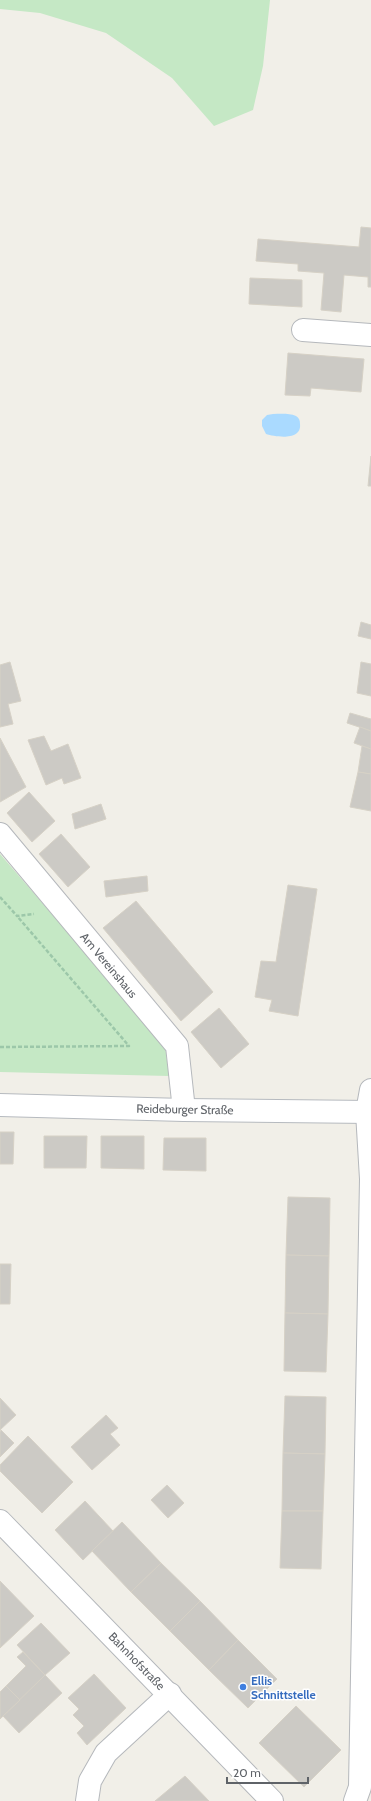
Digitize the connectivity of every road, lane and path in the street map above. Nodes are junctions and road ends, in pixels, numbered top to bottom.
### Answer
1 (303, 330) dead end
2 (371, 335) edge
3 (0, 834) edge
4 (16, 916) dead end
5 (0, 1047) edge
6 (371, 1090) edge
7 (0, 1104) edge
8 (184, 1110) junction
9 (369, 1112) edge
10 (0, 1521) edge
11 (170, 1694) junction
12 (87, 1801) edge
13 (272, 1801) edge
14 (355, 1801) edge

1 - 2 street
3 - 8 street, Am Vereinshaus
4 - 5 path
6 - 9 street
7 - 8 street, Reideburger Straße
8 - 9 street, Reideburger Straße
9 - 14 street
10 - 11 street, Bahnhofstraße
11 - 12 street
11 - 13 street, Bahnhofstraße

